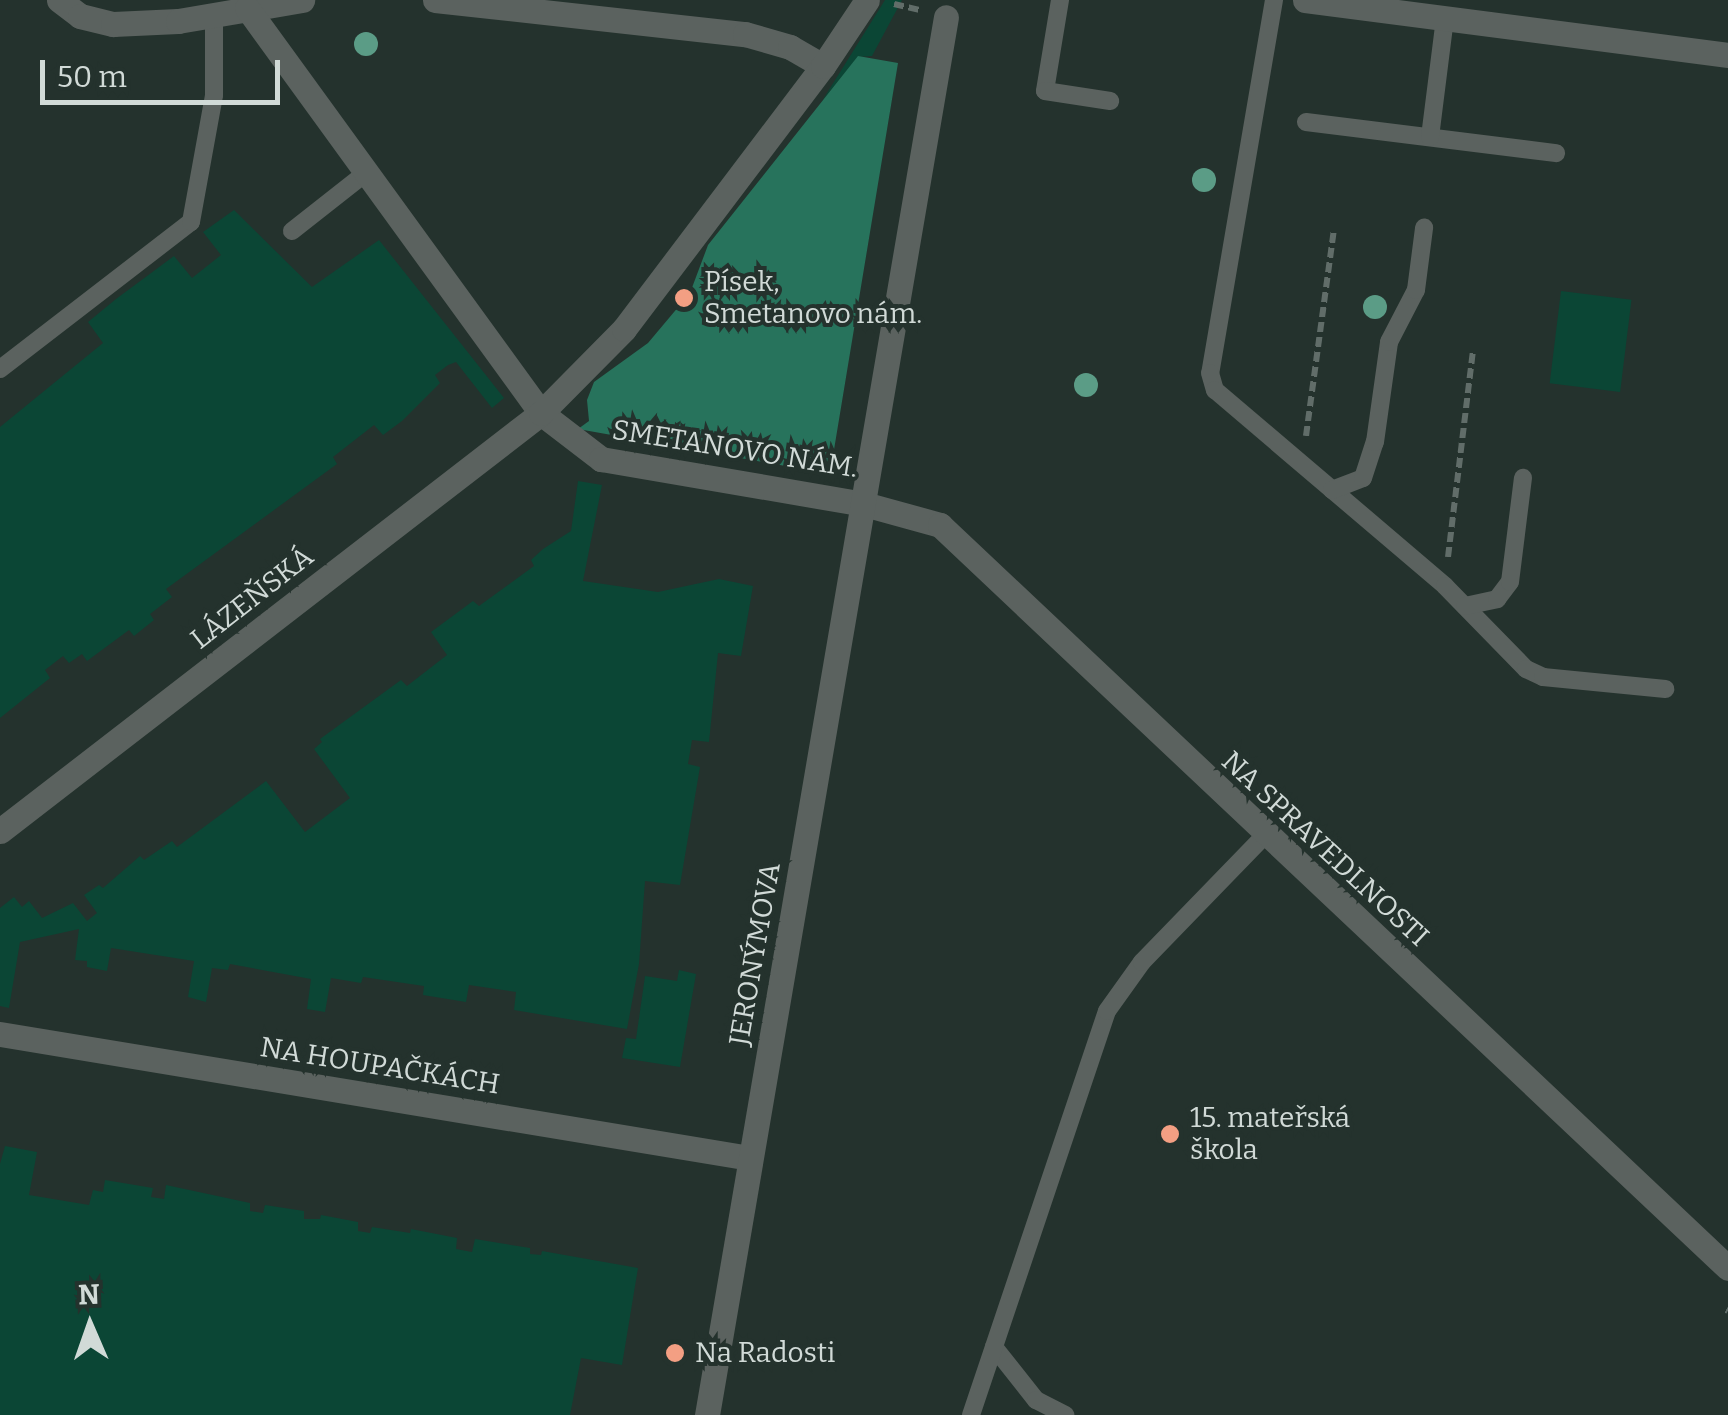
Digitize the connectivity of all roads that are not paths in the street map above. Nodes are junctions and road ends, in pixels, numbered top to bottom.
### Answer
1 (60, 0) edge
2 (302, 0) edge
3 (435, 0) edge
4 (866, 0) edge
5 (1060, 0) edge
6 (1274, 0) edge
7 (1305, 0) edge
8 (247, 8) junction
9 (214, 14) junction
10 (946, 17) dead end
11 (1445, 18) junction
12 (1728, 55) edge
13 (823, 66) junction
14 (1110, 101) dead end
15 (1306, 122) dead end
16 (1430, 137) junction
17 (1556, 153) dead end
18 (366, 172) junction
19 (1424, 228) dead end
20 (292, 231) dead end
21 (0, 369) edge
22 (541, 412) junction
23 (1523, 478) dead end
24 (1332, 490) junction
25 (864, 504) junction
26 (1465, 606) junction
27 (1665, 689) dead end
28 (0, 831) edge
29 (1266, 834) junction
30 (0, 1034) edge
31 (750, 1158) junction
32 (1728, 1268) edge
33 (994, 1347) junction
34 (708, 1415) edge
35 (970, 1415) edge
36 (1065, 1415) edge

1 - 9 street
2 - 8 street
3 - 13 street
4 - 13 street
5 - 14 lane
6 - 24 lane
7 - 11 street
8 - 9 street
8 - 18 street, SMETANOVO NÁM.
9 - 21 lane
10 - 25 street, SMETANOVO NÁM.
11 - 12 street
11 - 16 lane
13 - 22 street
15 - 16 lane
16 - 17 lane
18 - 20 lane
18 - 22 street, SMETANOVO NÁM.
19 - 24 lane
22 - 25 street, SMETANOVO NÁM.
22 - 28 street, LÁZEŇSKÁ
23 - 26 lane
24 - 26 lane
25 - 29 street, NA SPRAVEDLNOSTI
25 - 31 street, JERONÝMOVA
26 - 27 lane
29 - 32 street, NA SPRAVEDLNOSTI
29 - 33 lane
30 - 31 street, NA HOUPAČKÁCH
31 - 34 street, JERONÝMOVA
33 - 35 lane
33 - 36 lane

